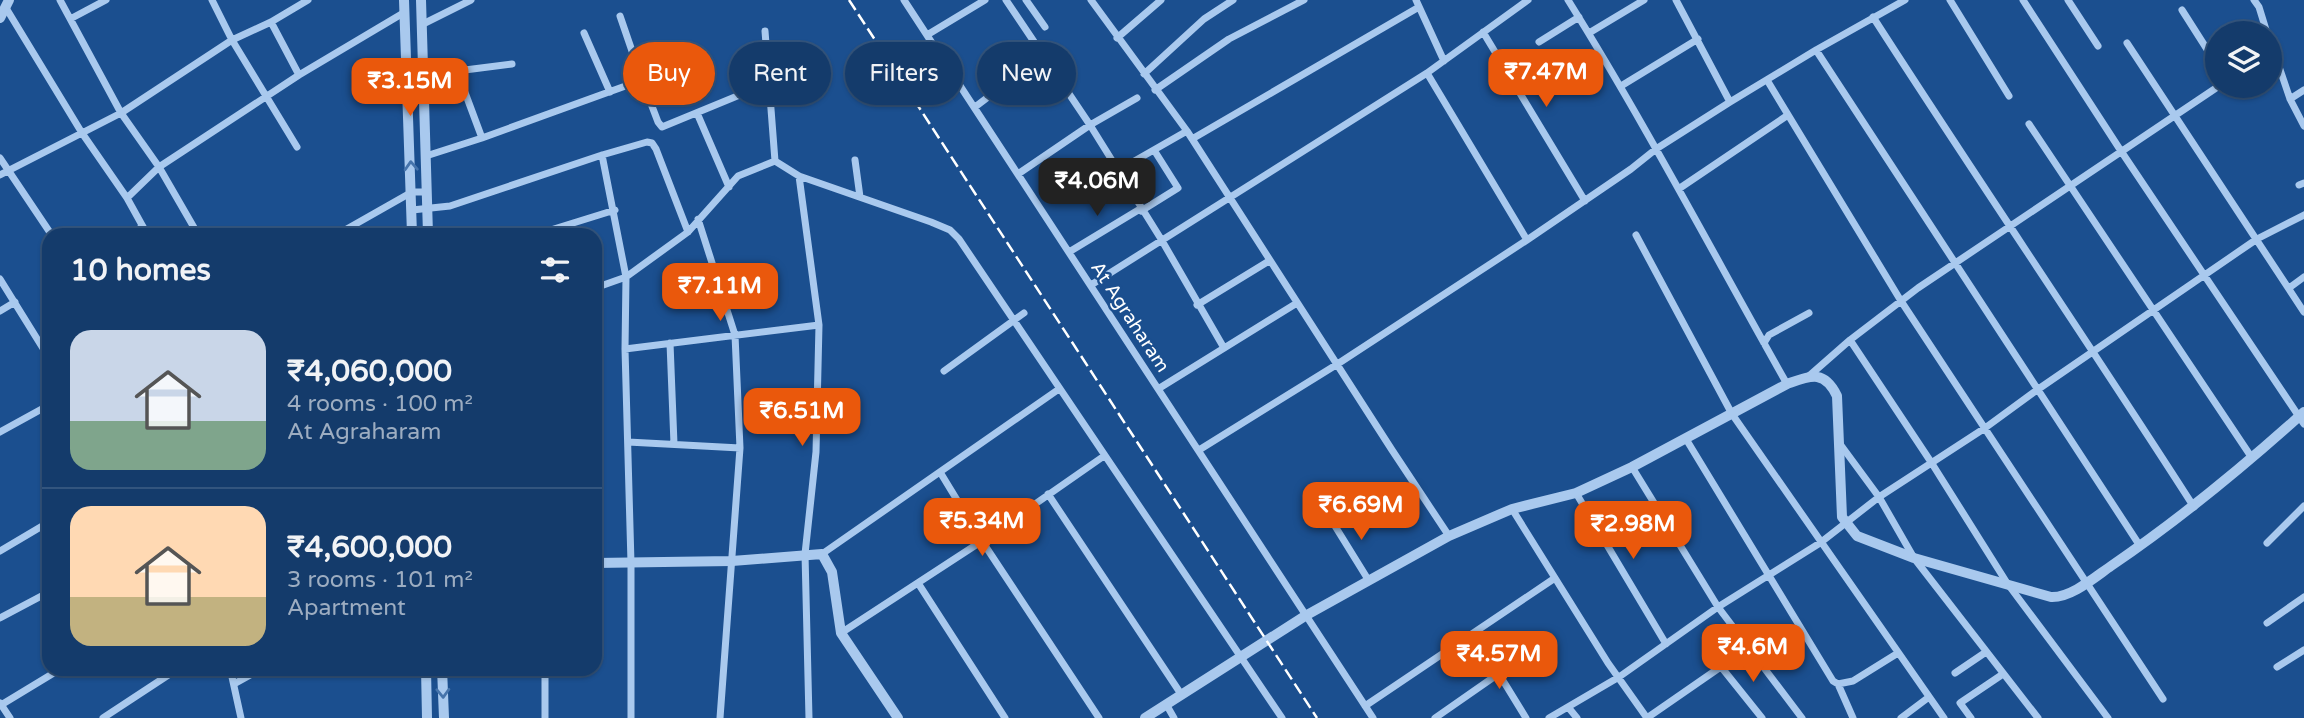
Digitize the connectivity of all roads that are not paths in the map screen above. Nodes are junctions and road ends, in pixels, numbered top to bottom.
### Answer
1 (60, 0) edge
2 (106, 0) edge
3 (308, 0) edge
4 (404, 0) edge
5 (422, 0) edge
6 (471, 0) edge
7 (904, 0) edge
8 (985, 0) edge
9 (1006, 0) edge
10 (1026, 0) edge
11 (1091, 0) edge
12 (1161, 0) edge
13 (1233, 0) edge
14 (1304, 0) edge
15 (1528, 0) edge
16 (1568, 0) edge
17 (1644, 0) edge
18 (1676, 0) edge
19 (1905, 0) edge
20 (1950, 0) edge
21 (2023, 0) edge
22 (2068, 0) edge
23 (2254, 0) edge
24 (214, 1) edge
25 (1418, 3) edge
26 (8, 4) edge
27 (2182, 10) dead end
28 (405, 12) junction
29 (620, 16) dead end
30 (1579, 17) junction
31 (1873, 17) junction
32 (0, 18) edge
33 (72, 18) junction
34 (2263, 21) edge
35 (271, 22) junction
36 (423, 24) junction
37 (1045, 27) dead end
38 (765, 31) dead end
39 (1483, 32) junction
40 (584, 33) dead end
41 (1589, 33) junction
42 (927, 35) junction
43 (1117, 38) junction
44 (1698, 39) junction
45 (232, 40) junction
46 (1539, 41) dead end
47 (629, 42) edge
48 (766, 42) edge
49 (1033, 42) edge
50 (2127, 43) dead end
51 (2098, 46) dead end
52 (2205, 46) edge
53 (1816, 50) junction
54 (1444, 61) junction
55 (512, 64) dead end
56 (1427, 73) junction
57 (1144, 74) junction
58 (299, 75) junction
59 (2282, 79) edge
60 (1766, 80) junction
61 (1621, 86) junction
62 (623, 87) edge
63 (1155, 90) junction
64 (2304, 90) edge
65 (610, 92) junction
66 (2205, 95) edge
67 (266, 96) junction
68 (2009, 96) dead end
69 (1137, 98) dead end
70 (2290, 99) junction
71 (729, 100) edge
72 (1730, 102) junction
73 (652, 105) edge
74 (771, 105) edge
75 (978, 105) edge
76 (1076, 105) edge
77 (975, 107) junction
78 (2301, 112) edge
79 (121, 113) junction
80 (697, 113) junction
81 (2175, 114) junction
82 (1788, 115) junction
83 (2029, 124) dead end
84 (1090, 125) junction
85 (2304, 126) edge
86 (1187, 131) junction
87 (82, 133) junction
88 (482, 138) junction
89 (1192, 139) junction
90 (297, 147) dead end
91 (1656, 149) junction
92 (1154, 150) junction
93 (2121, 151) junction
94 (602, 155) junction
95 (426, 156) junction
96 (0, 158) edge
97 (775, 160) junction
98 (855, 160) dead end
99 (159, 167) junction
100 (9, 169) junction
101 (1117, 171) junction
102 (1018, 174) junction
103 (0, 175) edge
104 (799, 176) junction
105 (2070, 186) junction
106 (729, 187) junction
107 (1679, 188) junction
108 (412, 192) junction
109 (427, 192) junction
110 (860, 197) junction
111 (1229, 197) junction
112 (127, 198) junction
113 (1584, 201) junction
114 (427, 209) junction
115 (412, 210) junction
116 (615, 210) junction
117 (1141, 210) junction
118 (2304, 215) edge
119 (698, 219) junction
120 (47, 228) edge
121 (143, 228) edge
122 (193, 228) edge
123 (349, 228) edge
124 (412, 228) edge
125 (428, 228) edge
126 (557, 228) edge
127 (2009, 228) junction
128 (688, 232) junction
129 (1636, 234) dead end
130 (1161, 239) junction
131 (2257, 239) junction
132 (1527, 240) junction
133 (1069, 252) junction
134 (1269, 261) junction
135 (1954, 264) junction
136 (2204, 275) junction
137 (626, 277) junction
138 (2304, 277) edge
139 (0, 279) edge
140 (1091, 285) junction
141 (602, 286) edge
142 (2289, 288) junction
143 (1901, 301) junction
144 (15, 302) junction
145 (1297, 303) junction
146 (1198, 304) junction
147 (0, 311) edge
148 (2152, 311) junction
149 (2304, 312) edge
150 (1024, 313) dead end
151 (1809, 313) dead end
152 (1013, 320) junction
153 (819, 325) junction
154 (735, 335) junction
155 (1850, 340) junction
156 (670, 343) junction
157 (1764, 344) junction
158 (42, 346) edge
159 (1224, 348) junction
160 (625, 349) junction
161 (2094, 351) junction
162 (1336, 365) junction
163 (944, 371) dead end
164 (1809, 376) junction
165 (1787, 384) junction
166 (1059, 389) junction
167 (1158, 389) junction
168 (2037, 390) junction
169 (42, 409) edge
170 (1732, 414) junction
171 (2302, 417) edge
172 (1985, 428) junction
173 (0, 432) edge
174 (1686, 439) junction
175 (628, 442) junction
176 (1839, 443) junction
177 (674, 444) junction
178 (740, 448) junction
179 (1199, 450) junction
180 (1104, 456) junction
181 (2252, 458) junction
182 (1931, 462) junction
183 (1632, 467) junction
184 (940, 472) junction
185 (1576, 492) junction
186 (1048, 494) junction
187 (1879, 497) junction
188 (2194, 507) junction
189 (2304, 507) edge
190 (1512, 509) junction
191 (1330, 518) dead end
192 (1846, 524) junction
193 (42, 526) edge
194 (1449, 536) junction
195 (982, 541) junction
196 (1820, 543) junction
197 (2267, 543) dead end
198 (2140, 547) junction
199 (0, 551) edge
200 (805, 554) junction
201 (822, 554) junction
202 (1914, 558) junction
203 (732, 561) junction
204 (631, 563) junction
205 (602, 564) edge
206 (1768, 575) junction
207 (1555, 578) junction
208 (1369, 581) junction
209 (918, 583) junction
210 (2007, 583) junction
211 (2087, 583) junction
212 (42, 596) edge
213 (2304, 597) edge
214 (1718, 607) junction
215 (1305, 616) junction
216 (0, 618) edge
217 (2267, 623) dead end
218 (841, 633) junction
219 (1547, 640) dead end
220 (1667, 644) junction
221 (1748, 648) junction
222 (2304, 650) edge
223 (1986, 652) junction
224 (1898, 653) junction
225 (1240, 655) junction
226 (2277, 667) dead end
227 (1722, 668) junction
228 (1955, 673) dead end
229 (1499, 674) junction
230 (2003, 674) junction
231 (48, 676) edge
232 (167, 676) edge
233 (232, 676) edge
234 (248, 676) edge
235 (426, 676) edge
236 (442, 676) edge
237 (545, 676) edge
238 (1619, 677) junction
239 (234, 684) junction
240 (1843, 684) junction
241 (1181, 694) junction
242 (1929, 697) junction
243 (2163, 699) dead end
244 (1, 704) edge
245 (1166, 704) junction
246 (1365, 706) junction
247 (1568, 707) junction
248 (9, 718) edge
249 (103, 718) edge
250 (241, 718) edge
251 (427, 718) edge
252 (444, 718) edge
253 (545, 718) edge
254 (631, 718) edge
255 (720, 718) edge
256 (809, 718) edge
257 (898, 718) edge
258 (1005, 718) edge
259 (1099, 718) edge
260 (1144, 718) edge
261 (1174, 718) edge
262 (1282, 718) edge
263 (1373, 718) edge
264 (1435, 718) edge
265 (1526, 718) edge
266 (1549, 718) edge
267 (1577, 718) edge
268 (1647, 718) edge
269 (1762, 718) edge
270 (1802, 718) edge
271 (1853, 718) edge
272 (1901, 718) edge
273 (1944, 718) edge
274 (1971, 718) edge
275 (2038, 718) edge
276 (2108, 718) edge

1 - 33 street
2 - 33 street
3 - 35 street
4 - 28 street
5 - 36 street
6 - 36 street
7 - 42 street, At Agraharam
8 - 42 street
9 - 49 street
10 - 37 street
11 - 43 street
12 - 43 street
13 - 57 street
14 - 63 street
15 - 39 street
16 - 30 street
17 - 41 street
18 - 44 street
19 - 31 street
20 - 68 street
21 - 93 street
22 - 51 street
23 - 34 street
24 - 45 street
25 - 54 street
25 - 89 street
26 - 32 street
26 - 87 street
27 - 52 street
28 - 58 street
108 -> 28 street
29 - 47 street
30 - 41 street
30 - 46 street
31 - 53 street
31 - 127 street
33 - 79 street
35 - 45 street
35 - 58 street
36 - 95 street
38 - 48 street
39 - 54 street
39 - 113 street
40 - 65 street
41 - 61 street
42 - 77 street, At Agraharam
43 - 57 street
44 - 61 street
44 - 72 street
45 - 67 street
45 - 79 street
50 - 81 street
53 - 60 street
53 - 135 street
54 - 56 street
55 - 88 street
56 - 111 street
56 - 132 street
57 - 63 street
58 - 67 street
59 - 70 street
60 - 72 street
60 - 82 street
61 - 91 street
62 - 65 street
63 - 86 street
64 - 70 street
65 - 88 street
66 - 81 street
67 - 90 street
67 - 99 street
69 - 84 street
70 - 78 street
71 - 80 street
72 - 91 street
73 - 80 street
74 - 97 street
75 - 77 street
76 - 84 street
77 - 102 street, At Agraharam
78 - 85 street
79 - 87 street
79 - 99 street
80 - 106 street
81 - 93 street
81 - 131 street
82 - 107 street
82 - 143 street
83 - 105 street
84 - 101 street
84 - 102 street
86 - 89 street
86 - 92 street
87 - 100 street
87 - 112 street
88 - 95 street
89 - 111 street
91 - 107 street
91 - 113 street
92 - 101 street
92 - 117 street
93 - 105 street
93 - 136 street
94 - 114 street
94 - 116 street
94 - 128 street
95 - 109 street
96 - 100 street
97 - 104 street
97 - 106 street
98 - 110 street
99 - 112 street
99 - 122 street
100 - 103 street
100 - 120 street
101 - 117 street
102 - 133 street, At Agraharam
104 - 110 street
104 - 153 street
105 - 127 street
105 - 148 street
106 - 119 street
107 - 157 street
108 - 109 street
108 - 115 street
108 - 123 street
109 - 114 street
110 - 152 street
111 - 130 street
111 - 134 street
112 - 121 street
113 - 132 street
114 - 115 street
114 - 125 street
115 - 124 street
116 - 126 street
116 - 137 street
117 - 130 street
117 - 133 street
118 - 131 street
119 - 128 street
119 - 154 street
127 - 135 street
127 - 161 street
128 - 137 street
129 - 170 street
130 - 140 street
130 - 146 street
131 - 136 street
131 - 142 street
132 - 162 street
133 - 140 street, At Agraharam
134 - 145 street
134 - 146 street
135 - 143 street
135 - 168 street
136 - 148 street
136 - 171 street
137 - 141 street
137 - 160 street
138 - 142 street
139 - 144 street
140 - 167 street, At Agraharam
142 - 149 street
143 - 155 street
143 - 172 street
144 - 147 street
144 - 158 street
145 - 159 street
145 - 162 street
146 - 159 street
148 - 161 street
148 - 181 street
150 - 152 street
151 - 157 street
152 - 163 street
152 - 166 street
153 - 154 street
153 - 200 street
154 - 156 street
154 - 178 street
155 - 164 street
155 - 182 street
156 - 160 street
156 - 177 street
157 - 165 street
159 - 167 street
160 - 175 street
161 - 168 street
161 - 188 street
162 - 179 street
162 - 194 street
164 - 165 street
164 - 176 street
165 - 170 street
166 - 180 street
166 - 184 street
167 - 179 street, At Agraharam
168 - 172 street
168 - 198 street
169 - 173 street
170 - 174 street
170 - 196 street
171 - 181 street
172 - 182 street
172 - 211 street
174 - 183 street
174 - 206 street
175 - 177 street
175 - 204 street
176 - 187 street
176 - 192 street
177 - 178 street
178 - 203 street
179 - 215 street, At Agraharam
180 - 186 street
180 - 225 street
181 - 188 street
182 - 187 street
182 - 210 street
183 - 185 street
183 - 214 street
184 - 195 street
184 - 201 street
185 - 190 street
185 - 220 street
186 - 195 street
186 - 241 street
187 - 192 street
187 - 202 street
188 - 198 street
189 - 197 street
190 - 194 street
190 - 207 street
191 - 208 street
192 - 196 street
192 - 202 street
193 - 199 street
194 - 208 street
195 - 209 street
195 - 259 street
196 - 206 street
196 - 224 street
198 - 211 street
200 - 201 street
200 - 203 street
200 - 256 street
201 - 218 street
202 - 210 street
202 - 223 street
203 - 204 street
203 - 255 street
204 - 205 street
204 - 254 street
206 - 214 street
206 - 240 street
207 - 238 street
207 - 246 street
208 - 215 street
209 - 218 street
209 - 258 street
210 - 211 street
210 - 276 street
211 - 243 street
212 - 216 street
213 - 217 street
214 - 220 street
214 - 221 street
215 - 225 street
215 - 246 street, At Agraharam
218 - 257 street
219 - 229 street
220 - 238 street
221 - 227 street
221 - 270 street
222 - 226 street
223 - 228 street
223 - 230 street
224 - 240 street
224 - 242 street
225 - 241 street
225 - 262 street
227 - 268 street
227 - 269 street
229 - 264 street
229 - 265 street
230 - 274 street
230 - 275 street
231 - 244 street
232 - 249 street
233 - 239 street
234 - 239 street
235 - 251 street
236 -> 252 street
237 - 253 street
238 - 247 street
238 - 268 street
239 - 250 street
240 - 271 street
241 - 245 street
242 - 272 street
242 - 273 street
244 - 248 street
245 - 260 street
245 - 261 street
246 - 263 street, At Agraharam
247 - 266 street
247 - 267 street

